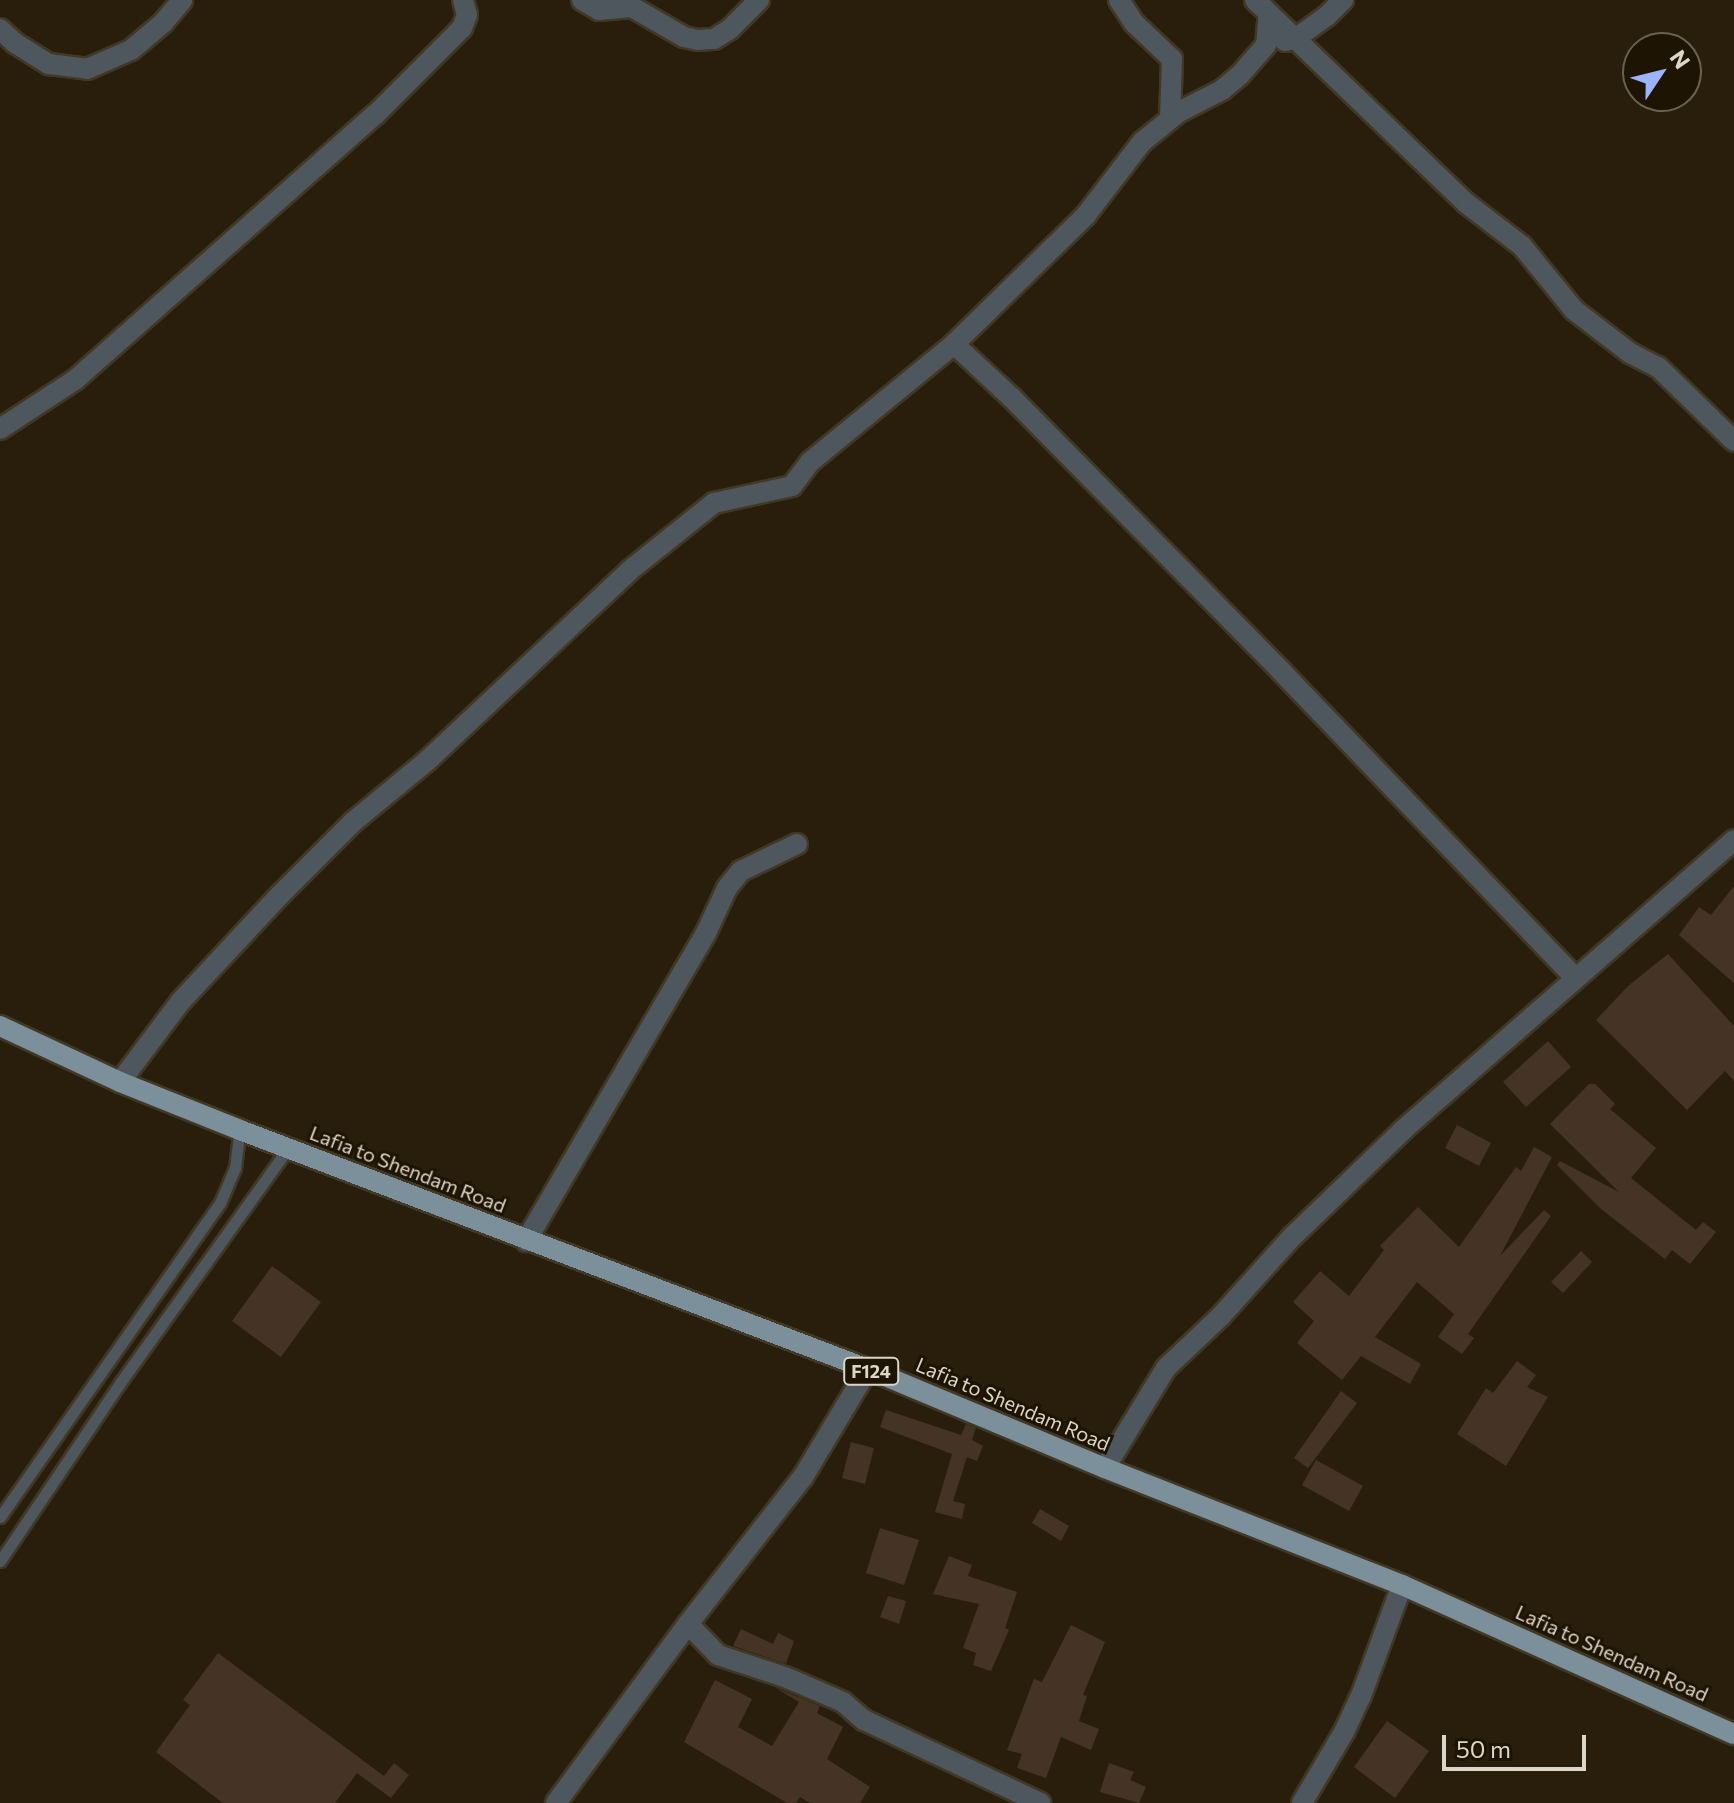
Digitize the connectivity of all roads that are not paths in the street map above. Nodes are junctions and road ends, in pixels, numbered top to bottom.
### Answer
1 (182, 0) edge
2 (463, 0) edge
3 (582, 0) edge
4 (759, 0) edge
5 (1119, 0) edge
6 (1343, 0) edge
7 (1262, 7) edge
8 (0, 29) edge
9 (1295, 39) junction
10 (1266, 45) junction
11 (1170, 119) junction
12 (954, 344) junction
13 (0, 429) edge
14 (1734, 441) edge
15 (1734, 840) edge
16 (797, 844) dead end
17 (1574, 977) junction
18 (0, 1026) edge
19 (120, 1082) junction
20 (240, 1130) junction
21 (288, 1148) junction
22 (526, 1241) junction
23 (868, 1369) junction
24 (1105, 1468) junction
25 (0, 1517) edge
26 (0, 1561) edge
27 (1402, 1585) junction
28 (688, 1624) junction
29 (1734, 1734) edge
30 (556, 1803) edge
31 (1040, 1803) edge
32 (1302, 1803) edge

1 - 8 street
2 - 13 street
3 - 4 street
5 - 11 street
6 - 9 street
7 - 9 street
7 - 10 street
9 - 10 street
9 - 14 street
10 - 11 street
11 - 12 street
12 - 17 street
12 - 19 street
15 - 17 street
16 - 22 street
17 - 24 street
18 - 19 main road, Lafia to Shendam Road / F124
19 - 20 main road, Lafia to Shendam Road / F124
20 - 21 main road, Lafia to Shendam Road / F124
20 - 25 lane
21 - 22 main road, Lafia to Shendam Road / F124
21 - 26 lane
22 - 23 main road, Lafia to Shendam Road / F124
23 - 24 main road, Lafia to Shendam Road / F124
23 - 28 street
24 - 27 main road, Lafia to Shendam Road / F124
27 - 29 main road, Lafia to Shendam Road / F124
27 - 32 street
28 - 30 street
28 - 31 street

